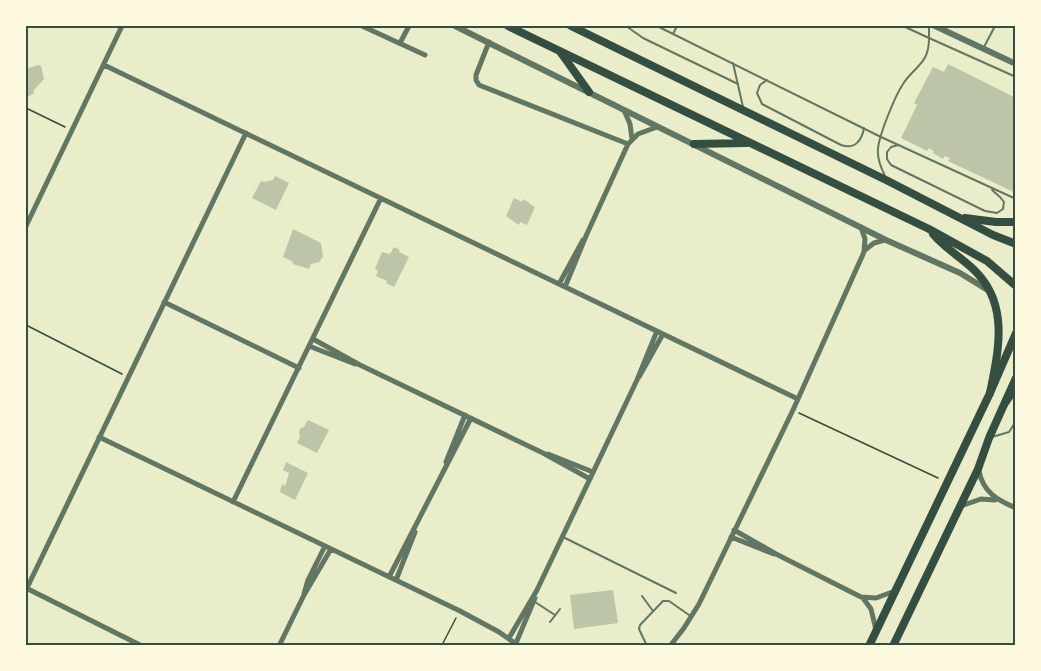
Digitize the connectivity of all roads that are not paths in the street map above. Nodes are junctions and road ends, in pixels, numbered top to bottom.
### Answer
1 (122, 26) edge
2 (362, 26) edge
3 (409, 26) edge
4 (455, 26) edge
5 (508, 26) edge
6 (575, 26) edge
7 (626, 26) edge
8 (657, 26) edge
9 (677, 26) edge
10 (903, 26) edge
11 (929, 26) edge
12 (935, 26) edge
13 (995, 26) edge
14 (673, 34) junction
15 (929, 38) junction
16 (489, 42) junction
17 (400, 43) junction
18 (984, 48) junction
19 (559, 50) junction
20 (425, 55) dead end
21 (733, 63) junction
22 (1016, 64) edge
23 (104, 65) junction
24 (1016, 77) edge
25 (766, 80) junction
26 (738, 84) junction
27 (589, 92) junction
28 (624, 110) junction
29 (744, 110) junction
30 (657, 127) junction
31 (864, 127) junction
32 (246, 133) junction
33 (881, 137) junction
34 (630, 142) junction
35 (751, 142) junction
36 (694, 144) junction
37 (898, 145) junction
38 (888, 181) junction
39 (989, 188) junction
40 (381, 198) junction
41 (1016, 199) edge
42 (956, 216) junction
43 (1016, 222) edge
44 (26, 226) edge
45 (861, 227) junction
46 (929, 229) junction
47 (586, 236) junction
48 (886, 240) junction
49 (1016, 244) edge
50 (864, 252) junction
51 (559, 284) junction
52 (1016, 286) edge
53 (565, 287) junction
54 (990, 292) junction
55 (164, 302) junction
56 (660, 332) junction
57 (1016, 333) edge
58 (313, 339) junction
59 (309, 346) junction
60 (360, 365) junction
61 (298, 368) junction
62 (1016, 378) edge
63 (1016, 387) edge
64 (990, 393) junction
65 (798, 399) junction
66 (1005, 403) junction
67 (468, 417) junction
68 (1016, 421) edge
69 (99, 437) junction
70 (989, 438) junction
71 (543, 453) junction
72 (978, 469) junction
73 (594, 472) junction
74 (590, 479) junction
75 (1000, 501) junction
76 (234, 502) junction
77 (960, 506) junction
78 (1016, 508) edge
79 (416, 528) junction
80 (734, 530) junction
81 (563, 537) junction
82 (731, 537) junction
83 (328, 547) junction
84 (776, 554) junction
85 (389, 577) junction
86 (396, 580) junction
87 (26, 589) edge
88 (537, 590) junction
89 (896, 591) junction
90 (676, 593) dead end
91 (642, 596) dead end
92 (861, 597) junction
93 (534, 601) junction
94 (560, 609) dead end
95 (653, 611) junction
96 (555, 615) junction
97 (692, 617) junction
98 (550, 622) dead end
99 (876, 632) junction
100 (509, 638) junction
101 (518, 644) edge
102 (142, 645) edge
103 (279, 645) edge
104 (647, 645) edge
105 (670, 645) edge
106 (869, 645) edge
107 (893, 645) edge

1 - 23 street
2 - 17 street
3 - 17 street
4 - 16 street
5 - 19 main road
6 - 29 main road
7 - 26 lane
8 - 14 lane
9 - 14 lane
10 - 15 lane
11 - 15 lane
12 - 18 street
13 - 18 lane
14 - 21 lane
15 - 24 lane
15 - 33 lane
16 - 27 street
16 - 34 street
17 - 20 street
18 - 22 street
19 - 27 main road
19 - 35 main road
21 - 25 lane
21 - 26 lane
23 - 32 street
23 - 44 street
25 - 31 lane
25 - 31 lane
26 - 29 lane
27 - 28 street
28 - 30 street
28 - 34 street
29 - 38 main road
30 - 34 street
30 - 36 street
31 - 33 lane
32 - 40 street
32 - 55 street
33 - 37 lane
33 - 38 lane
34 - 47 street
35 - 36 main road
35 - 46 main road
36 - 45 street
37 - 39 lane
37 - 39 lane
38 - 42 main road
39 - 41 lane
40 - 51 street
40 - 58 street
42 - 43 main road
42 - 49 main road
45 - 48 street
45 - 50 street
46 - 52 main road
46 - 54 main road
47 - 51 street
47 - 53 street
48 - 50 street
48 - 54 street
50 - 65 street
51 - 53 street
53 - 56 street
54 - 64 main road
55 - 61 street
55 - 69 street
56 - 65 street
56 - 73 street
57 - 64 main road
58 - 59 street
58 - 60 street
59 - 60 street
59 - 61 street
60 - 67 street
61 - 76 street
62 - 66 main road
63 - 66 main road
64 - 89 main road
65 - 80 street
66 - 70 main road
67 - 71 street
67 - 79 street
68 - 70 lane
69 - 76 street
69 - 87 street
70 - 72 main road
71 - 73 street
71 - 74 street
72 - 75 street
72 - 77 main road
73 - 74 street
74 - 81 street
75 - 77 street
75 - 78 street
76 - 83 street
77 - 107 main road
79 - 85 street
79 - 86 street
80 - 82 street
80 - 84 street
81 - 88 street
81 - 90 lane
82 - 84 street
82 - 97 street
83 - 85 street
83 - 103 street
84 - 92 street
85 - 86 street
86 - 100 street
87 - 102 street
88 - 93 street
88 - 100 street
89 - 92 street
89 - 99 main road
91 - 95 lane
92 - 99 street
93 - 96 lane
93 - 101 street
94 - 96 lane
95 - 97 lane
95 - 104 lane
96 - 98 lane
97 - 105 street
99 - 106 main road
100 - 101 street

